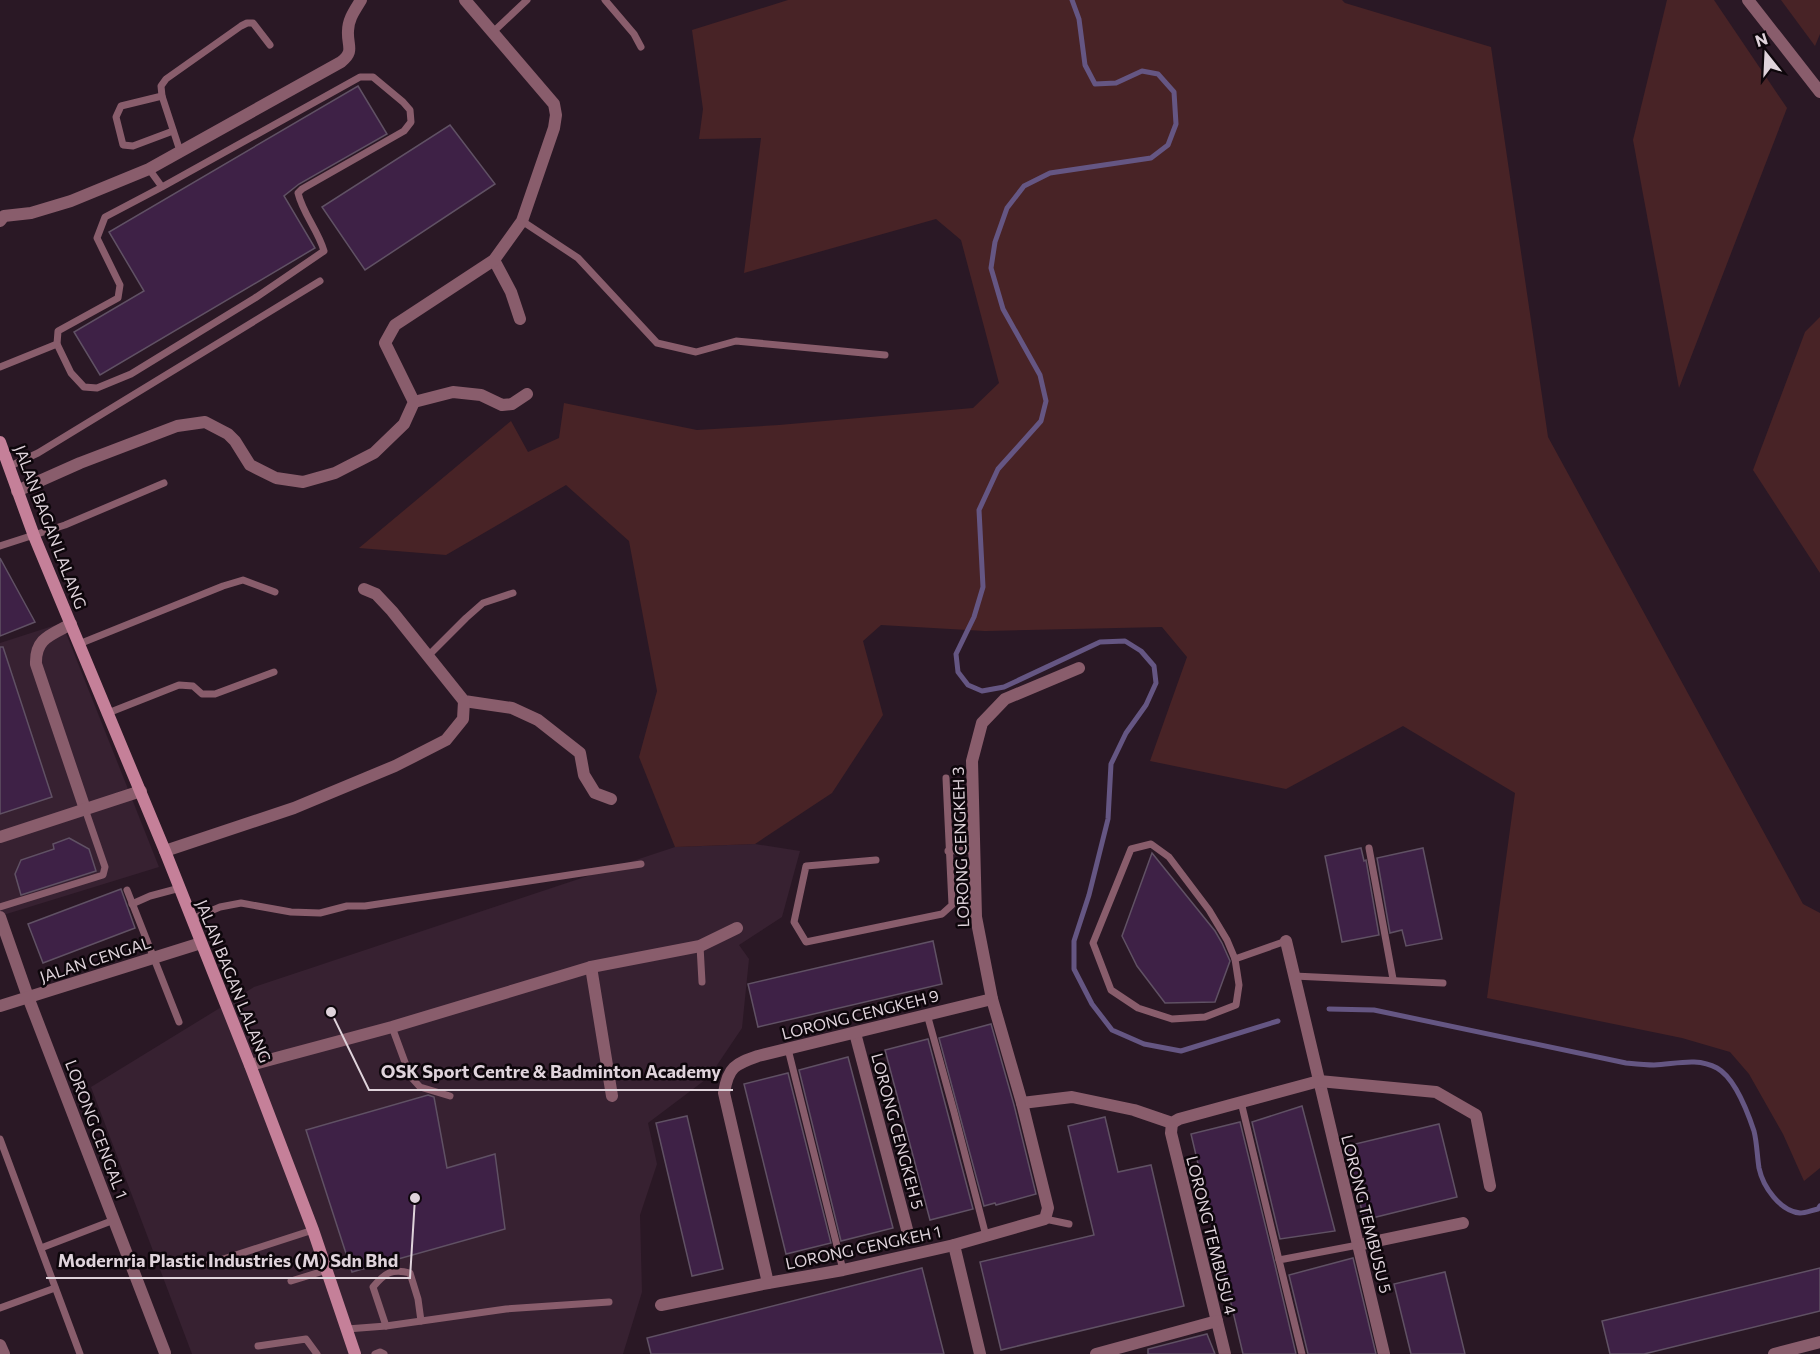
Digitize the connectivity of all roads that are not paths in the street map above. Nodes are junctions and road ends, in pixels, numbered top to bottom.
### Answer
1 (361, 0) edge
2 (465, 0) edge
3 (526, 0) edge
4 (605, 0) edge
5 (1748, 0) edge
6 (492, 33) junction
7 (270, 45) dead end
8 (641, 47) dead end
9 (1820, 92) edge
10 (162, 96) junction
11 (173, 131) junction
12 (180, 151) junction
13 (149, 168) junction
14 (162, 187) junction
15 (1, 216) edge
16 (522, 221) junction
17 (494, 260) junction
18 (320, 281) dead end
19 (520, 319) dead end
20 (57, 344) junction
21 (885, 354) dead end
22 (0, 367) edge
23 (527, 394) dead end
24 (414, 402) junction
25 (0, 442) edge
26 (8, 467) junction
27 (164, 483) dead end
28 (17, 491) junction
29 (34, 536) junction
30 (0, 546) edge
31 (364, 589) dead end
32 (275, 592) dead end
33 (513, 593) dead end
34 (71, 624) junction
35 (79, 644) junction
36 (428, 657) junction
37 (1079, 668) dead end
38 (274, 672) dead end
39 (464, 701) junction
40 (108, 713) junction
41 (946, 778) dead end
42 (141, 791) junction
43 (610, 799) dead end
44 (85, 809) junction
45 (0, 837) edge
46 (1369, 848) dead end
47 (974, 850) junction
48 (165, 851) junction
49 (948, 851) junction
50 (876, 860) dead end
51 (640, 864) dead end
52 (180, 888) junction
53 (127, 890) dead end
54 (132, 904) junction
55 (0, 915) edge
56 (192, 919) junction
57 (737, 928) dead end
58 (1286, 941) joint
59 (201, 943) junction
60 (700, 946) junction
61 (153, 958) junction
62 (1234, 959) junction
63 (591, 967) junction
64 (1294, 976) junction
65 (1393, 979) junction
66 (702, 982) dead end
67 (1443, 983) dead end
68 (28, 997) junction
69 (992, 999) junction
70 (0, 1006) edge
71 (927, 1014) junction
72 (179, 1022) dead end
73 (392, 1027) junction
74 (855, 1033) junction
75 (788, 1049) junction
76 (250, 1065) junction
77 (1319, 1081) junction
78 (450, 1096) dead end
79 (612, 1096) dead end
80 (1241, 1102) junction
81 (1022, 1103) junction
82 (1172, 1123) junction
83 (0, 1139) edge
84 (1490, 1186) dead end
85 (1045, 1219) junction
86 (114, 1220) junction
87 (1463, 1223) dead end
88 (1069, 1224) dead end
89 (313, 1230) junction
90 (986, 1236) junction
91 (909, 1237) dead end
92 (954, 1245) junction
93 (1358, 1245) junction
94 (40, 1248) junction
95 (1278, 1260) junction
96 (207, 1264) dead end
97 (327, 1270) junction
98 (843, 1270) junction
99 (291, 1281) dead end
100 (768, 1283) junction
101 (55, 1288) junction
102 (609, 1302) dead end
103 (661, 1305) dead end
104 (0, 1308) edge
105 (421, 1321) junction
106 (1217, 1321) junction
107 (386, 1326) junction
108 (347, 1329) junction
109 (1820, 1342) edge
110 (0, 1345) edge
111 (258, 1346) dead end
112 (4, 1354) edge
113 (80, 1354) edge
114 (165, 1354) edge
115 (317, 1354) edge
116 (355, 1354) edge
117 (375, 1354) edge
118 (384, 1354) edge
119 (980, 1354) edge
120 (1095, 1354) edge
121 (1225, 1354) edge
122 (1302, 1354) edge
123 (1384, 1354) edge
124 (1774, 1354) edge

1 - 12 street
2 - 6 street
3 - 6 lane
4 - 8 lane
5 - 9 street
6 - 16 street
7 - 10 lane
10 - 11 lane
10 - 11 lane
11 - 12 lane
12 - 13 street
13 - 14 lane
13 - 15 street
14 - 20 lane
14 - 20 lane
16 - 17 street
16 - 21 lane
17 - 19 street
17 - 24 street
18 - 26 lane
20 - 22 lane
23 - 24 street
24 - 28 street
25 - 26 main road, JALAN BAGAN LALANG
26 - 28 main road, JALAN BAGAN LALANG
27 - 29 lane
28 - 29 main road, JALAN BAGAN LALANG
29 - 30 lane
29 - 34 main road, JALAN BAGAN LALANG
31 - 36 street
32 - 35 lane
33 - 36 lane
34 - 35 main road, JALAN BAGAN LALANG
34 - 44 street, JALAN BAGAN LALANG
35 - 40 main road, JALAN BAGAN LALANG
36 - 39 street
37 - 47 street, LORONG CENGKEH 3
38 - 40 lane
39 - 43 street
39 - 48 street
40 - 42 main road, JALAN BAGAN LALANG
41 - 49 lane
42 - 44 street
42 - 48 main road, JALAN BAGAN LALANG
44 - 45 street
44 - 55 lane
46 - 65 lane
47 - 49 lane
47 - 69 street, LORONG CENGKEH 3
48 - 52 main road, JALAN BAGAN LALANG
49 - 50 lane
51 - 56 lane
52 - 54 lane
52 - 56 main road, JALAN BAGAN LALANG
53 - 54 lane
54 - 61 lane
55 - 68 street, LORONG CENGAL 1
56 - 59 main road, JALAN BAGAN LALANG
57 - 60 street
58 - 62 lane
58 - 64 street, LORONG TEMBUSU 5
59 - 61 street, JALAN CENGAL
59 - 76 main road, JALAN BAGAN LALANG
60 - 63 street
60 - 66 lane
61 - 68 street, JALAN CENGAL
61 - 72 lane
62 - 62 lane
63 - 73 street
63 - 79 street
64 - 65 lane
64 - 77 street, LORONG TEMBUSU 5
65 - 67 lane
68 - 70 street, JALAN CENGAL
68 - 86 street, LORONG CENGAL 1
69 - 71 street, LORONG CENGKEH 9
69 - 81 street, LORONG CENGKEH 3
71 - 74 street, LORONG CENGKEH 9
71 - 90 lane
73 - 76 street
73 - 78 lane
74 - 75 street, LORONG CENGKEH 9
74 - 91 street, LORONG CENGKEH 5
75 - 98 lane
75 - 100 street, LORONG CENGKEH 9
76 - 89 main road, JALAN BAGAN LALANG
77 - 80 street
77 - 84 street
77 - 93 street, LORONG TEMBUSU 5
80 - 82 street
80 - 95 lane
81 - 82 street
81 - 85 street, LORONG CENGKEH 3
82 - 106 street, LORONG TEMBUSU 4
83 - 94 lane
85 - 88 lane, LORONG CENGKEH 1
85 - 90 street, LORONG CENGKEH 1
86 - 94 lane
86 - 114 street, LORONG CENGAL 1
87 - 93 street
89 - 96 lane
89 - 97 main road, JALAN BAGAN LALANG
90 - 92 street, LORONG CENGKEH 1
92 - 98 street, LORONG CENGKEH 1
92 - 119 street
93 - 95 lane
93 - 123 street, LORONG TEMBUSU 5
94 - 101 lane
95 - 122 lane
97 - 99 lane
97 - 108 main road, JALAN BAGAN LALANG
98 - 100 street, LORONG CENGKEH 1
100 - 103 street, LORONG CENGKEH 1
101 - 104 lane
101 - 113 lane
102 - 105 lane
105 - 107 lane
105 - 107 lane
106 - 120 street
106 - 121 street, LORONG TEMBUSU 4
107 - 108 lane
108 - 116 main road, JALAN BAGAN LALANG
109 - 124 street
110 - 112 street
111 - 115 lane
117 - 118 lane

